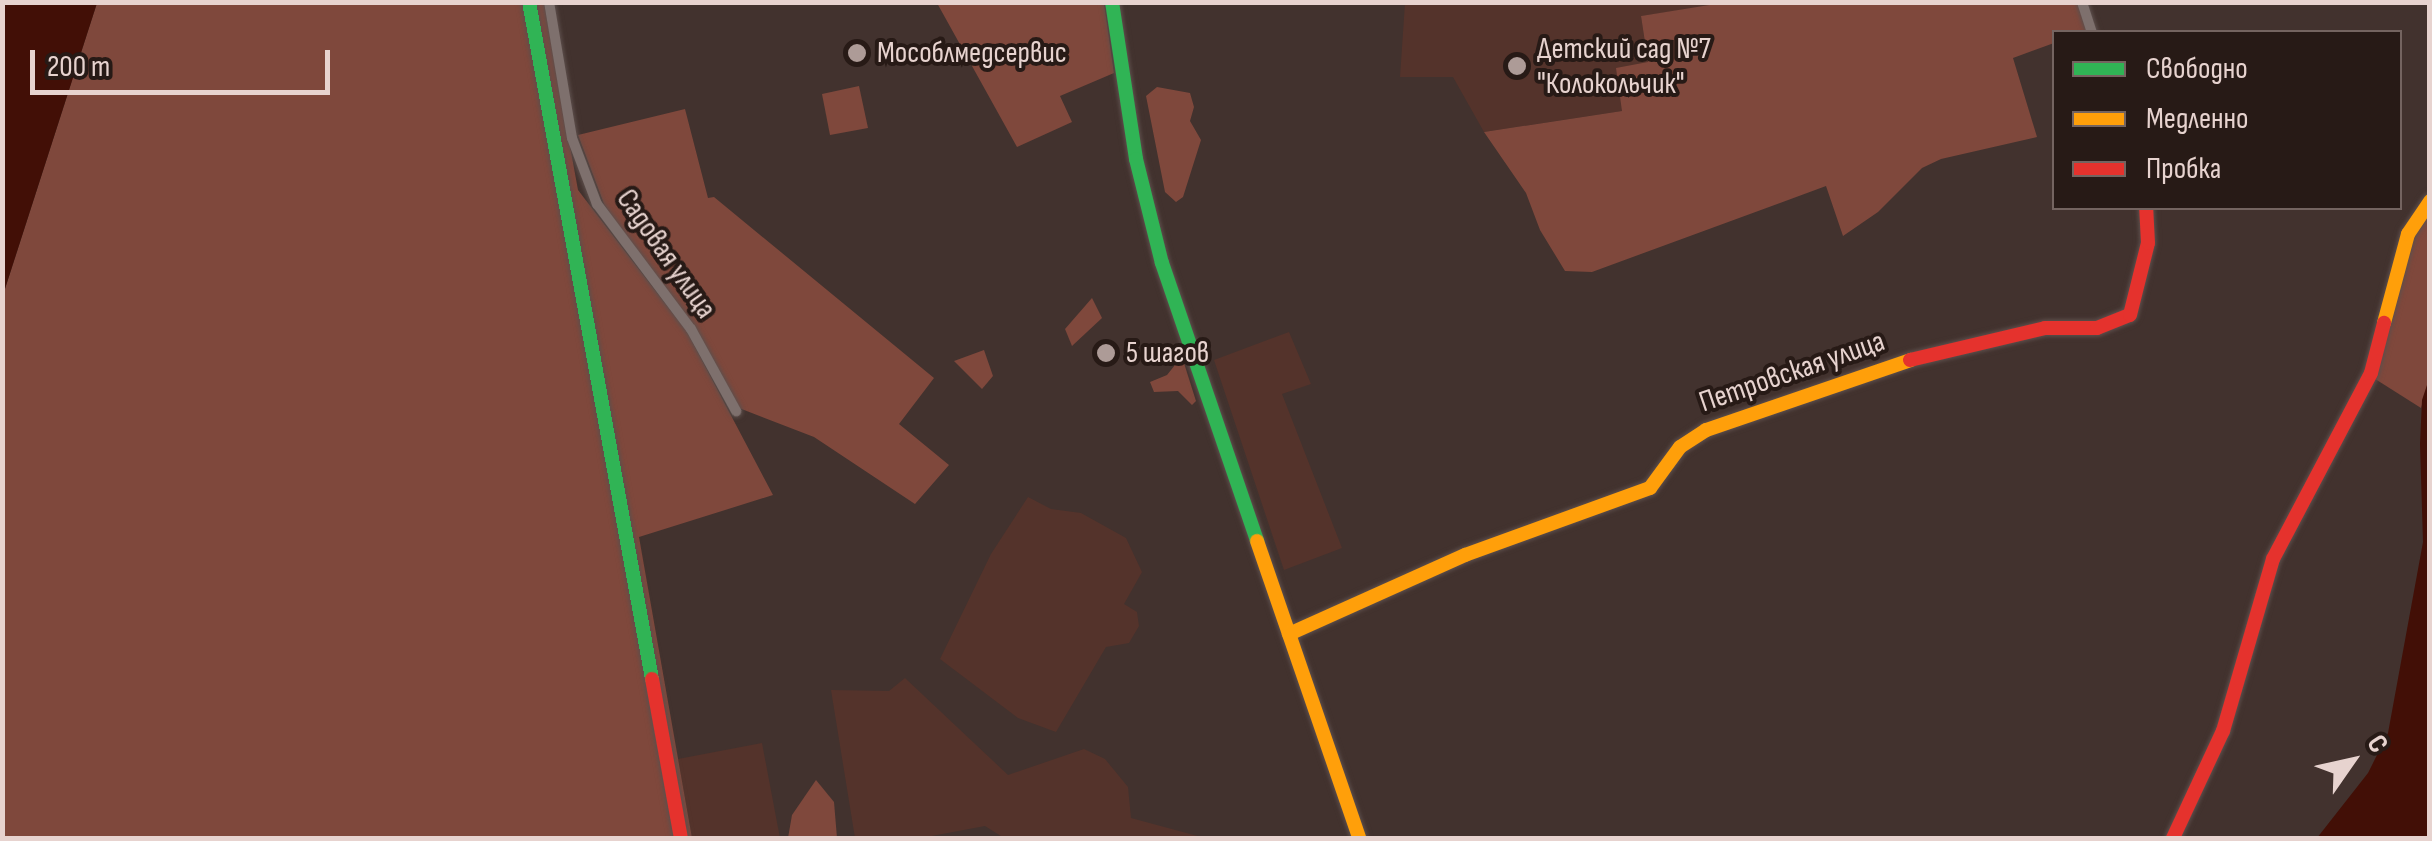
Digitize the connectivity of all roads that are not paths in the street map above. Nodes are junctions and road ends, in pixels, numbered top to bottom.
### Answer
1 (529, 2) edge
2 (549, 2) edge
3 (1112, 2) edge
4 (2082, 2) edge
5 (2091, 30) edge
6 (2430, 201) edge
7 (2146, 210) edge
8 (736, 411) dead end
9 (1290, 634) junction
10 (681, 838) edge
11 (1359, 838) edge
12 (2173, 838) edge

1 - 10 street
2 - 8 street, Садовая улица
3 - 9 street
4 - 5 street
6 - 12 street
7 - 9 street, Петровская улица
9 - 11 street

